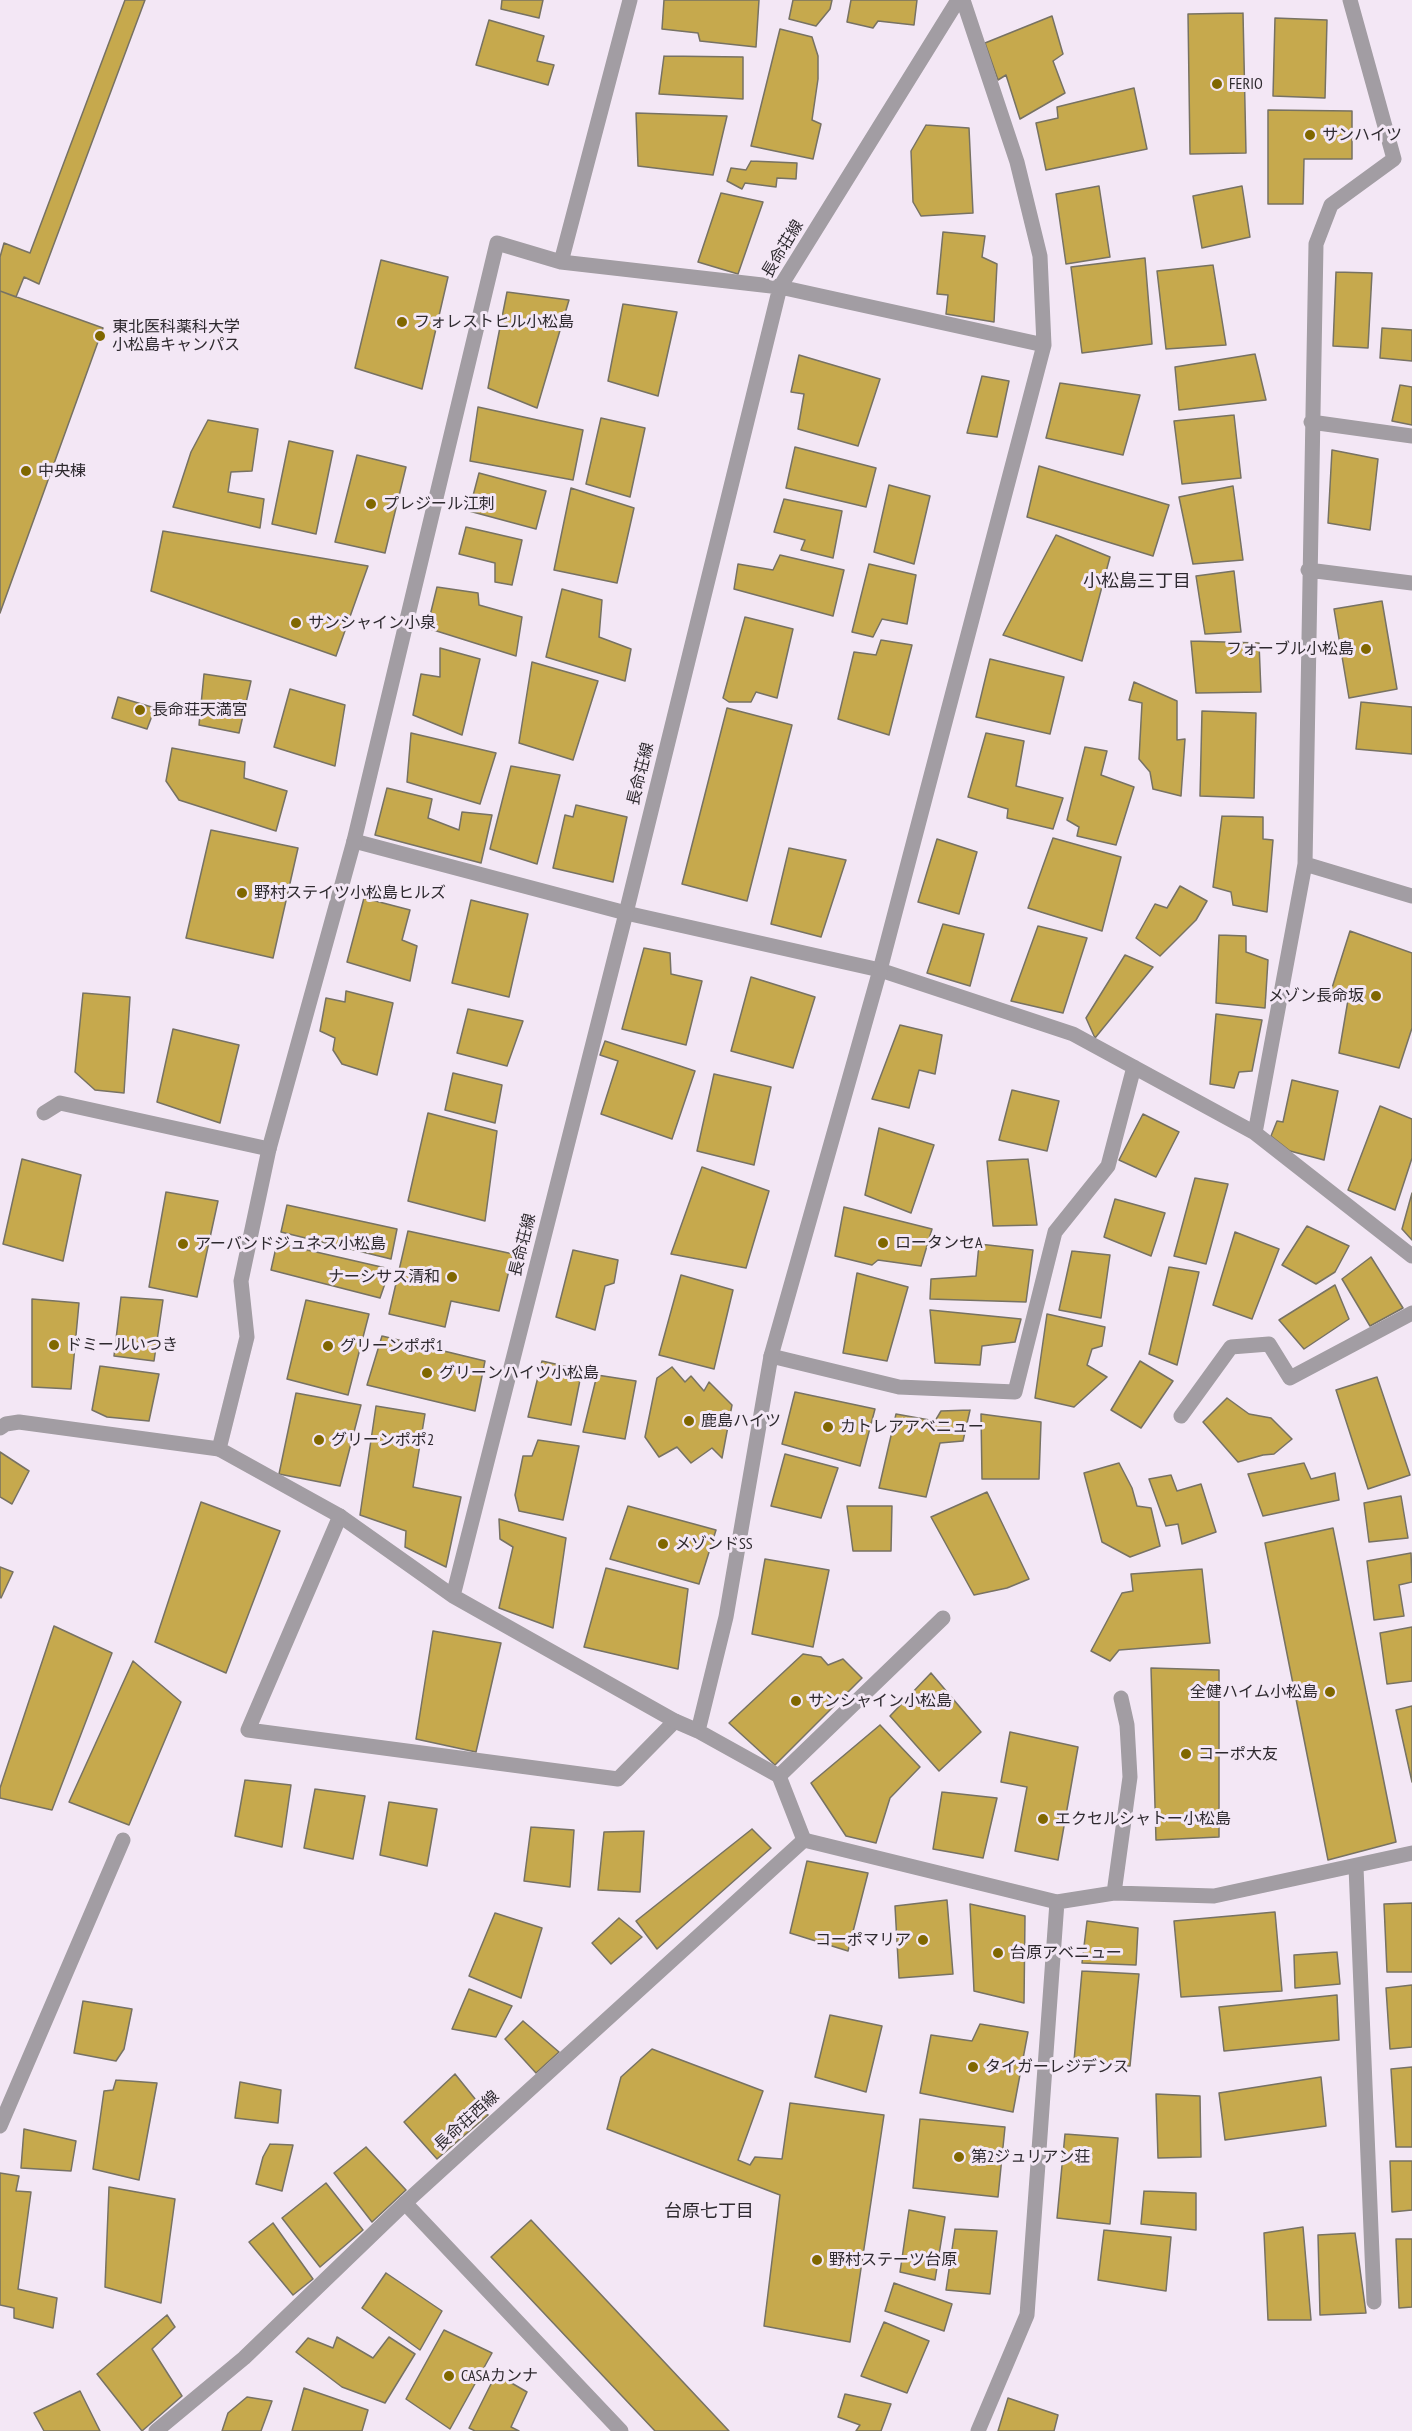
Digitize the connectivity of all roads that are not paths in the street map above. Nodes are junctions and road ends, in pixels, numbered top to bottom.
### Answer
1 (630, 0) edge
2 (961, 0) edge
3 (1350, 0) edge
4 (561, 262) junction
5 (780, 286) junction
6 (1044, 345) junction
7 (1311, 422) junction
8 (1412, 436) edge
9 (1308, 570) junction
10 (1412, 583) edge
11 (354, 841) junction
12 (1305, 864) junction
13 (1412, 896) edge
14 (626, 912) junction
15 (880, 970) junction
16 (1134, 1066) junction
17 (44, 1113) dead end
18 (1255, 1134) junction
19 (269, 1149) junction
20 (1412, 1256) edge
21 (1412, 1313) edge
22 (771, 1356) junction
23 (1181, 1416) dead end
24 (0, 1428) edge
25 (219, 1449) junction
26 (339, 1516) junction
27 (453, 1596) junction
28 (943, 1618) dead end
29 (1121, 1698) dead end
30 (675, 1721) junction
31 (698, 1731) junction
32 (779, 1776) junction
33 (123, 1840) dead end
34 (804, 1840) junction
35 (1412, 1853) edge
36 (1356, 1867) junction
37 (1114, 1893) junction
38 (1057, 1902) junction
39 (0, 2126) edge
40 (405, 2202) junction
41 (1374, 2302) dead end
42 (156, 2431) edge
43 (621, 2431) edge
44 (978, 2431) edge

1 - 4 street
2 - 5 street, 長命荘線
2 - 6 street
3 - 7 street
4 - 5 street
4 - 11 street
5 - 6 street
5 - 14 street, 長命荘線
6 - 15 street
7 - 8 street
7 - 9 street
9 - 10 street
9 - 12 street
11 - 14 street
11 - 19 street
12 - 13 street
12 - 18 street
14 - 15 street
14 - 27 street, 長命荘線
15 - 16 street
15 - 22 street
16 - 18 street
16 - 22 street
17 - 19 street
18 - 20 street
19 - 25 street
21 - 23 street
22 - 31 street
24 - 25 street
25 - 26 street
26 - 27 street
26 - 30 street
27 - 30 street
28 - 32 street
29 - 37 street
30 - 31 street
31 - 32 street
32 - 34 street
33 - 39 street
34 - 38 street
34 - 40 street, 長命荘西線
35 - 36 street
36 - 37 street
36 - 41 street
37 - 38 street
38 - 44 street
40 - 42 street, 長命荘西線
40 - 43 street

